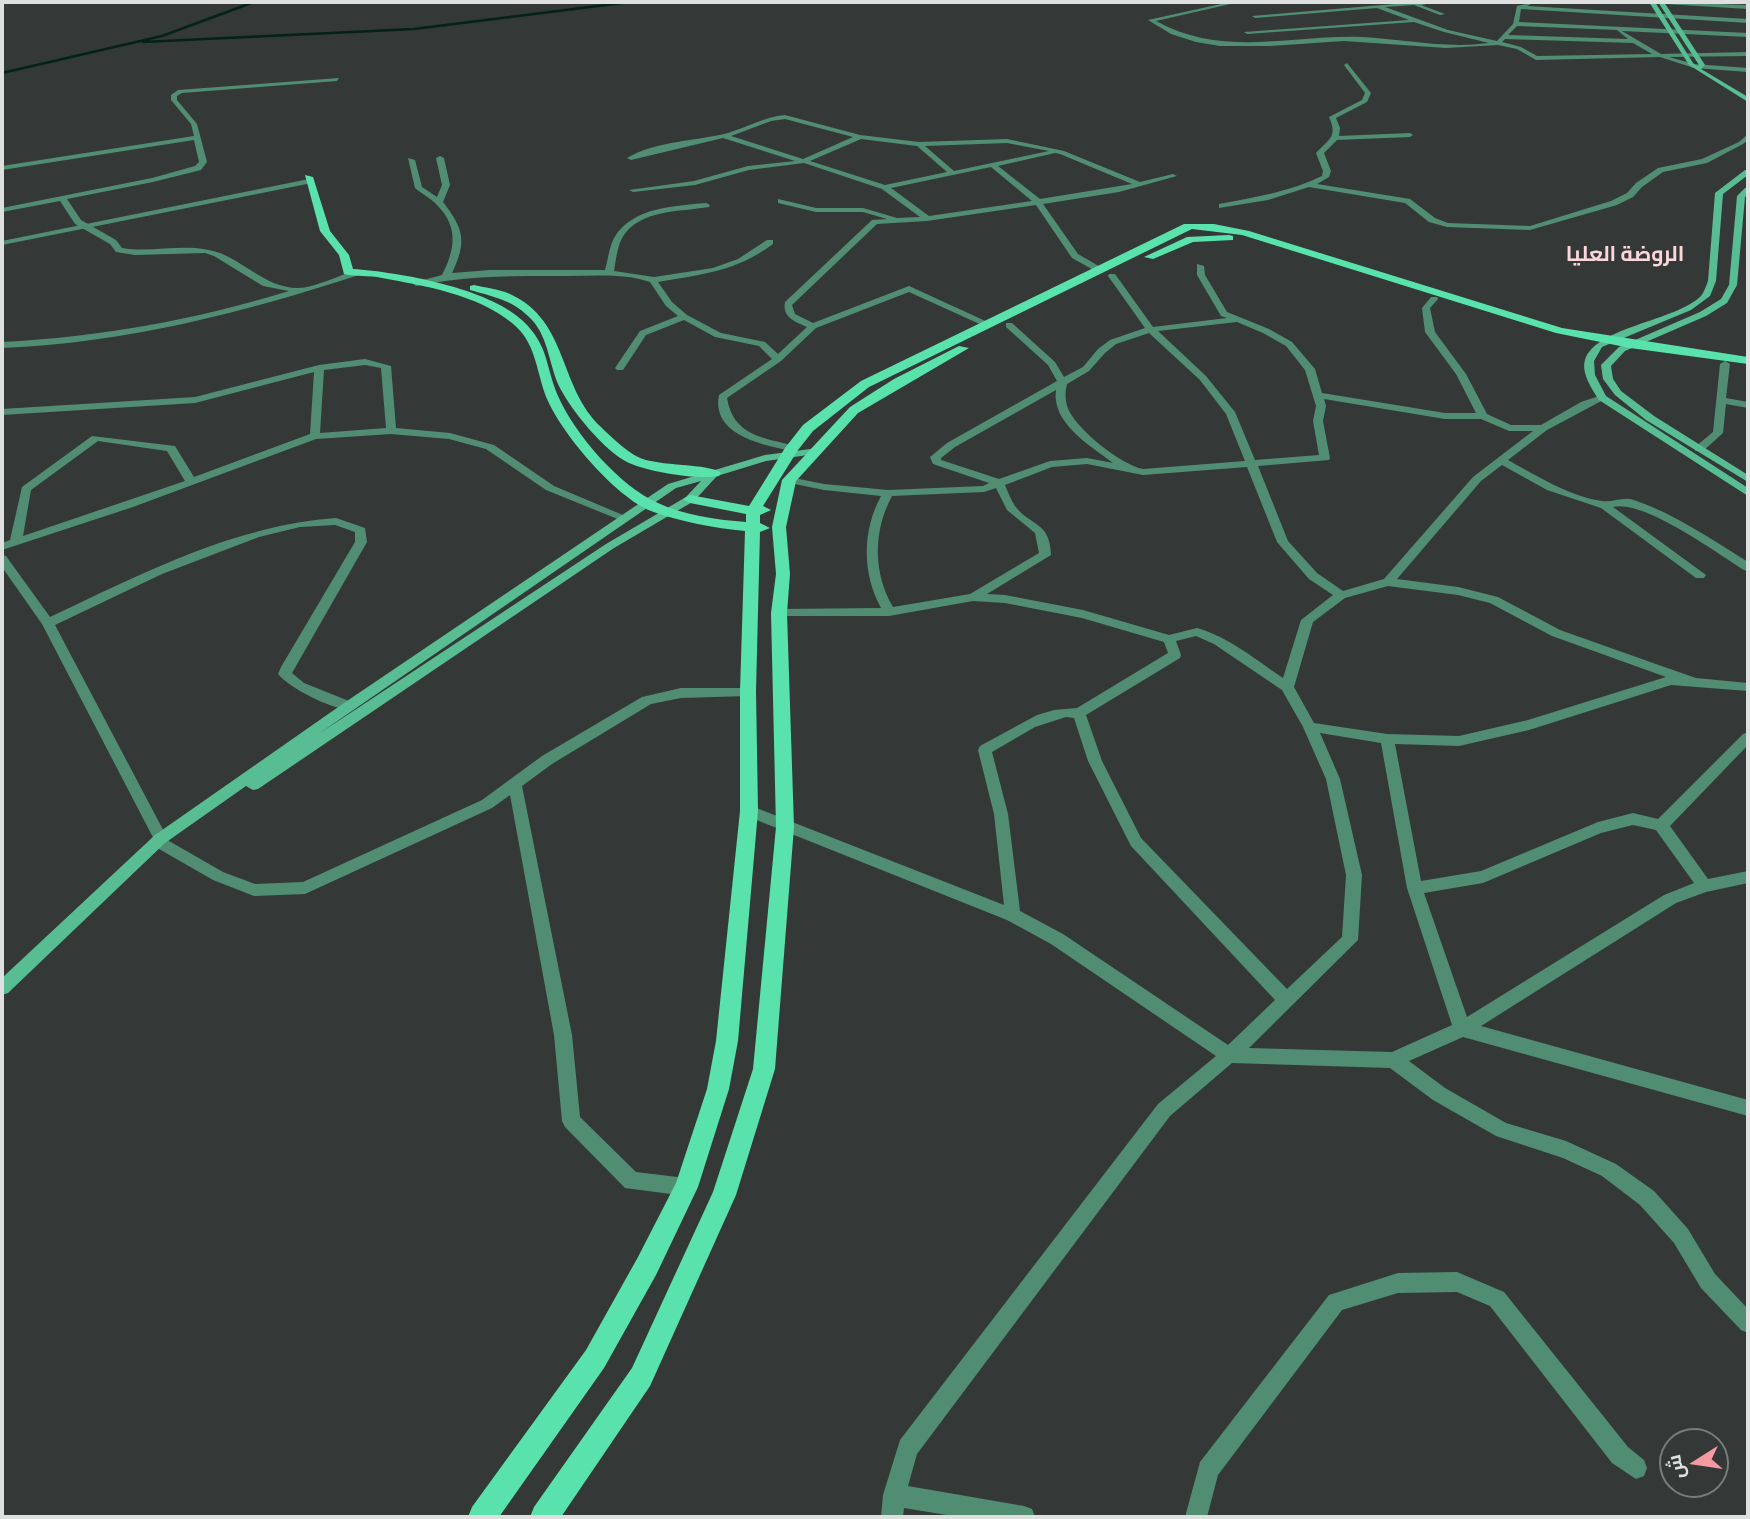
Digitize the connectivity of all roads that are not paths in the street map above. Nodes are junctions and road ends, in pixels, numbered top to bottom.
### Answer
1 (1236, 2) edge
2 (1435, 2) edge
3 (1532, 2) edge
4 (1568, 2) edge
5 (1652, 2) edge
6 (1664, 2) edge
7 (1415, 4) junction
8 (1380, 7) junction
9 (1519, 7) junction
10 (1748, 7) edge
11 (1587, 12) junction
12 (1442, 14) dead end
13 (1255, 16) dead end
14 (1661, 16) junction
15 (1670, 16) junction
16 (1413, 21) junction
17 (1748, 21) edge
18 (1516, 24) junction
19 (1562, 28) junction
20 (1617, 30) junction
21 (1247, 32) dead end
22 (1669, 32) junction
23 (1680, 32) junction
24 (1748, 35) edge
25 (1504, 37) junction
26 (1566, 39) junction
27 (1633, 41) junction
28 (1498, 43) junction
29 (1577, 45) dead end
30 (1587, 51) dead end
31 (1696, 54) junction
32 (1748, 54) edge
33 (1657, 55) junction
34 (1686, 55) junction
35 (1598, 58) junction
36 (1348, 65) dead end
37 (1697, 69) junction
38 (1748, 69) edge
39 (337, 79) dead end
40 (1739, 94) joint
41 (1748, 97) edge
42 (1410, 135) dead end
43 (724, 136) junction
44 (1748, 136) edge
45 (860, 137) junction
46 (197, 138) junction
47 (1335, 138) junction
48 (919, 144) junction
49 (1062, 152) junction
50 (440, 158) dead end
51 (631, 158) dead end
52 (411, 160) dead end
53 (801, 162) junction
54 (994, 166) junction
55 (2, 168) edge
56 (1748, 172) edge
57 (953, 174) junction
58 (1172, 176) dead end
59 (308, 179) junction
60 (1137, 184) junction
61 (1308, 185) junction
62 (885, 187) junction
63 (633, 190) dead end
64 (1748, 190) edge
65 (63, 199) junction
66 (781, 201) dead end
67 (439, 202) junction
68 (1038, 202) junction
69 (706, 205) dead end
70 (1222, 206) dead end
71 (2, 210) edge
72 (898, 219) junction
73 (927, 219) junction
74 (78, 222) junction
75 (89, 226) junction
76 (2, 240) edge
77 (770, 243) dead end
78 (1200, 265) dead end
79 (356, 273) junction
80 (609, 273) junction
81 (1105, 273) junction
82 (446, 276) junction
83 (653, 280) junction
84 (418, 283) junction
85 (302, 291) junction
86 (1434, 299) junction
87 (684, 317) junction
88 (1241, 319) junction
89 (987, 324) junction
90 (1009, 325) junction
91 (813, 326) junction
92 (1152, 331) junction
93 (1603, 343) junction
94 (1636, 343) junction
95 (2, 345) edge
96 (1622, 349) junction
97 (778, 359) junction
98 (1748, 361) edge
99 (1725, 365) junction
100 (319, 368) junction
101 (621, 368) dead end
102 (1748, 368) edge
103 (1062, 382) junction
104 (1318, 395) junction
105 (1602, 398) junction
106 (1720, 400) junction
107 (1748, 405) edge
108 (2, 412) edge
109 (1483, 416) junction
110 (1543, 428) junction
111 (391, 431) junction
112 (315, 436) junction
113 (1699, 449) junction
114 (790, 451) junction
115 (818, 451) junction
116 (1502, 461) junction
117 (1249, 463) junction
118 (1125, 467) junction
119 (714, 472) junction
120 (1748, 479) edge
121 (789, 480) junction
122 (191, 482) junction
123 (999, 483) junction
124 (1748, 493) edge
125 (888, 494) junction
126 (690, 499) junction
127 (646, 503) junction
128 (1605, 506) junction
129 (781, 509) junction
130 (668, 511) junction
131 (753, 511) junction
132 (624, 519) junction
133 (779, 527) junction
134 (754, 529) junction
135 (16, 541) junction
136 (2, 547) edge
137 (2, 559) edge
138 (1748, 567) edge
139 (1700, 575) dead end
140 (1388, 582) junction
141 (1340, 595) junction
142 (974, 597) junction
143 (889, 612) junction
144 (779, 613) junction
145 (48, 623) junction
146 (1169, 639) junction
147 (1695, 682) junction
148 (1287, 687) junction
149 (1748, 687) edge
150 (748, 691) junction
151 (349, 706) junction
152 (1079, 713) junction
153 (1310, 727) junction
154 (1748, 737) edge
155 (1387, 739) junction
156 (515, 785) junction
157 (749, 811) junction
158 (1661, 825) junction
159 (785, 827) junction
160 (162, 842) junction
161 (1748, 877) edge
162 (1704, 886) junction
163 (1415, 888) junction
164 (1013, 915) junction
165 (2, 988) edge
166 (1287, 1001) junction
167 (1462, 1029) junction
168 (1229, 1055) junction
169 (1393, 1060) junction
170 (1748, 1108) edge
171 (686, 1187) junction
172 (1748, 1323) edge
173 (1636, 1468) dead end
174 (893, 1506) edge
175 (482, 1517) edge
176 (544, 1517) edge
177 (1024, 1517) edge
178 (1196, 1517) edge

1 - 28 street
2 - 7 street
3 - 9 street
4 - 11 street
5 - 14 main road
6 - 10 street
6 - 15 main road
7 - 8 street
7 - 12 street
8 - 13 street
8 - 16 street
9 - 11 street
9 - 18 street
11 - 14 street
11 - 20 street
14 - 15 street
14 - 22 main road
15 - 17 street
15 - 23 main road
16 - 21 street
16 - 28 street
18 - 19 street
18 - 25 street
19 - 20 street
19 - 26 street
20 - 22 street
20 - 27 street
22 - 23 street
22 - 34 main road
23 - 24 street
23 - 31 main road
25 - 26 street
25 - 28 street
26 - 27 street
26 - 29 street
27 - 33 street
28 - 35 street
30 - 35 street
31 - 32 street
31 - 34 street
31 - 37 main road
33 - 34 street
33 - 35 street
33 - 37 street
34 - 37 main road
36 - 47 street
37 - 38 street
37 - 40 main road
39 - 46 street
40 - 41 street
42 - 47 street
43 - 45 street
43 - 51 street
43 - 53 street
44 - 61 street
45 - 48 street
45 - 53 street
46 - 55 street
46 - 65 street
47 - 61 street
48 - 49 street
48 - 57 street
49 - 54 street
49 - 60 street
50 - 67 street
52 - 67 street
53 - 62 street
53 - 63 street
54 - 57 street
54 - 68 street
56 - 93 main road
57 - 62 street
58 - 60 street
59 - 74 street
59 - 75 street
59 - 79 main road
60 - 68 street
61 - 70 street
62 - 73 street
64 - 94 main road
65 - 71 street
65 - 74 street
66 - 72 street
67 - 82 street
68 - 73 street
68 - 81 street
69 - 80 street
72 - 73 street
72 - 91 street
74 - 75 street
74 - 76 street
75 - 76 street
75 - 85 street
77 - 83 street
78 - 88 street
79 - 84 main road
79 - 85 street
80 - 82 street
80 - 83 street
81 - 86 main road
81 - 89 main road
81 - 90 main road
81 - 92 street
81 - 93 main road
82 - 84 street
83 - 87 street
84 - 119 main road
84 - 127 main road
85 - 95 street
86 - 93 main road
86 - 109 street
87 - 97 street
87 - 101 street
88 - 92 street
88 - 104 street
89 - 91 street
89 - 114 main road
90 - 103 street
90 - 115 main road
91 - 97 street
92 - 103 street
92 - 117 street
93 - 94 main road
93 - 96 main road
93 - 105 main road
94 - 96 main road
94 - 98 main road
96 - 99 main road
96 - 113 main road
97 - 114 street
99 - 102 main road
99 - 106 street
100 - 108 street
100 - 111 street
100 - 112 street
103 - 118 street
103 - 123 street
104 - 109 street
104 - 117 street
105 - 110 street
105 - 124 main road
106 - 107 street
106 - 113 street
109 - 110 street
110 - 116 street
111 - 112 street
111 - 132 street
112 - 122 street
113 - 120 main road
114 - 115 main road
114 - 119 main road
114 - 131 main road
115 - 121 main road
116 - 128 street
116 - 140 street
117 - 118 street
117 - 141 street
118 - 123 street
119 - 126 main road
119 - 127 main road
121 - 125 street
121 - 129 main road
122 - 135 street
122 - 135 street
123 - 125 street
123 - 142 street
125 - 143 street
126 - 130 main road
126 - 131 main road
127 - 130 main road
127 - 132 main road
128 - 138 street
128 - 139 street
129 - 131 main road
129 - 133 main road
130 - 134 main road
130 - 160 main road
131 - 134 main road
132 - 151 main road
133 - 134 main road
133 - 144 main road
134 - 150 main road
135 - 136 street
137 - 145 street
140 - 141 street
140 - 147 street
141 - 148 street
142 - 143 street
142 - 146 street
143 - 144 street
144 - 159 main road
145 - 151 street
145 - 160 street
146 - 148 street
146 - 152 street
147 - 149 street
147 - 155 street
148 - 153 street
150 - 156 street
150 - 157 main road
151 - 160 main road
152 - 164 street
152 - 166 street
153 - 155 street
153 - 166 street
154 - 158 street
155 - 163 street
156 - 160 street
156 - 171 street
157 - 159 street
157 - 171 main road
158 - 162 street
158 - 163 street
159 - 164 street
159 - 176 main road
160 - 165 main road
161 - 162 street
162 - 167 street
163 - 167 street
164 - 168 street
166 - 168 street
167 - 169 street
167 - 170 street
168 - 169 street
168 - 174 street
169 - 172 street
171 - 175 main road
173 - 178 street
174 - 177 street

